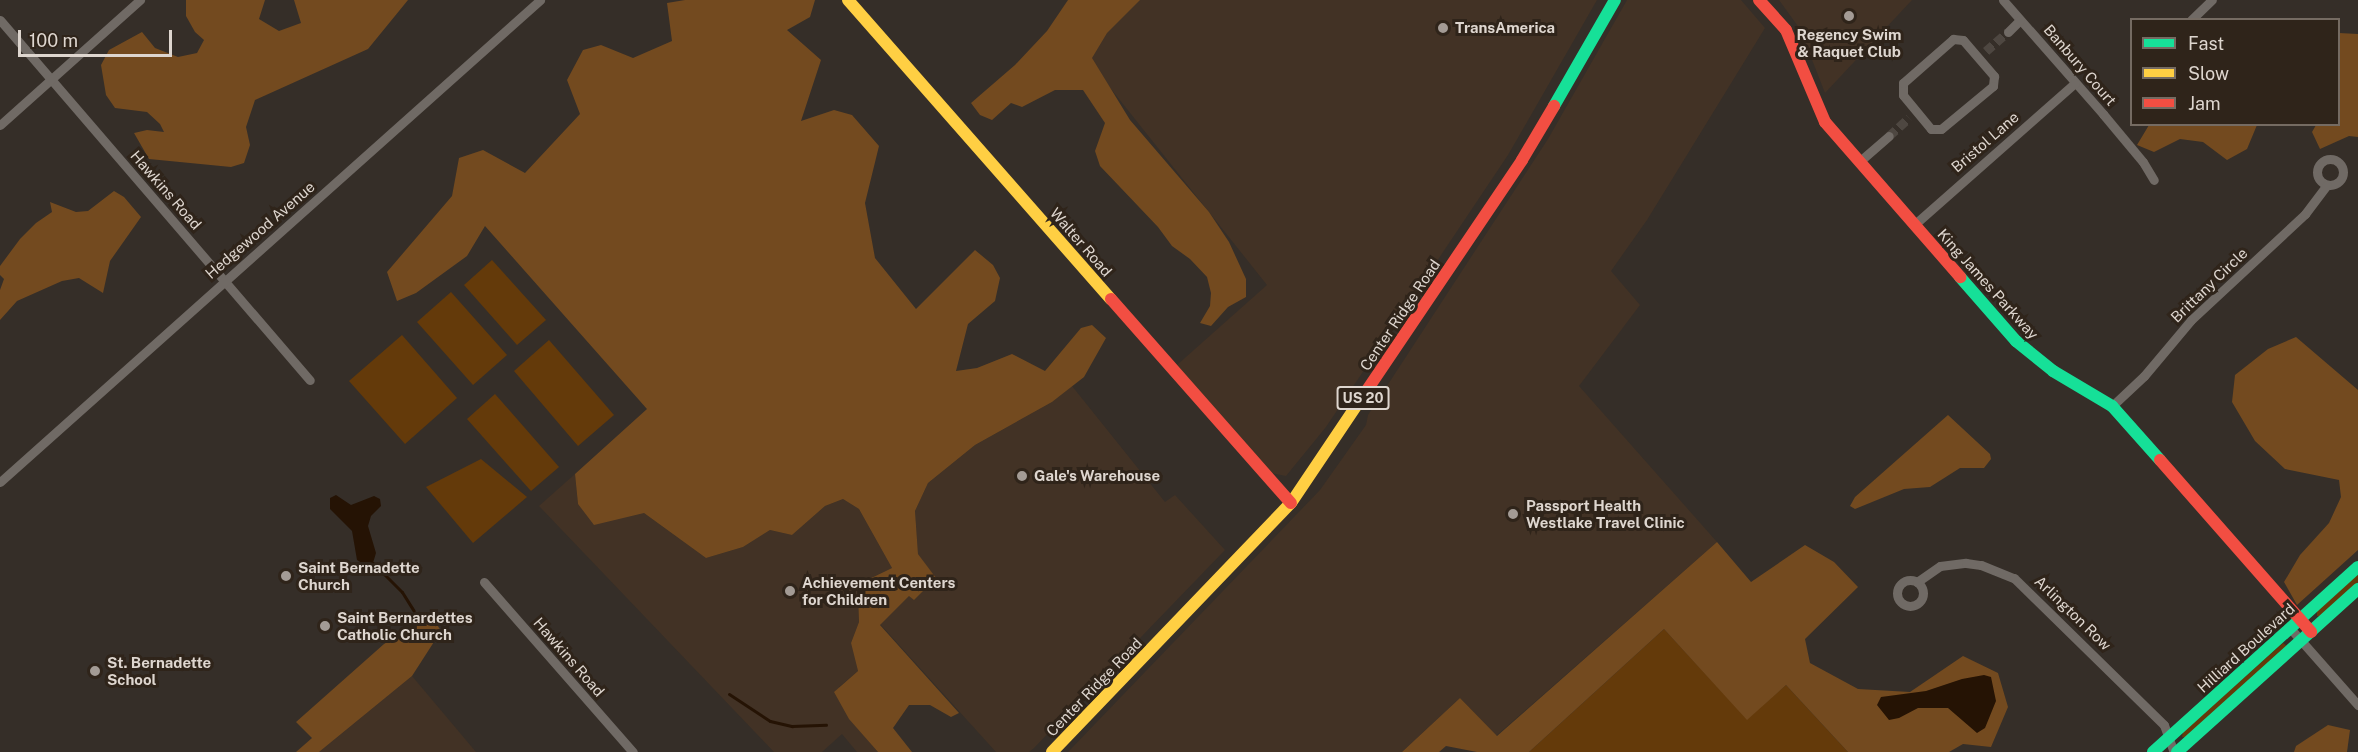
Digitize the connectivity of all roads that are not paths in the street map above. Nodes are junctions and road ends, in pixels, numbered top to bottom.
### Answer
1 (140, 0) edge
2 (540, 0) edge
3 (1615, 0) edge
4 (1759, 0) edge
5 (2003, 0) edge
6 (2212, 0) edge
7 (851, 1) edge
8 (2193, 18) edge
9 (0, 20) edge
10 (2020, 20) junction
11 (2008, 32) tunnel mouth
12 (1986, 51) tunnel mouth
13 (1978, 58) junction
14 (51, 79) junction
15 (2076, 83) junction
16 (0, 125) edge
17 (1889, 136) tunnel mouth
18 (1860, 161) junction
19 (2154, 180) dead end
20 (2326, 184) dead end
21 (1915, 224) junction
22 (225, 280) junction
23 (310, 380) dead end
24 (2112, 406) junction
25 (0, 482) edge
26 (1291, 503) junction
27 (2358, 567) edge
28 (484, 582) dead end
29 (1917, 582) dead end
30 (2358, 589) edge
31 (2295, 624) junction
32 (2306, 636) junction
33 (2358, 705) edge
34 (2168, 739) junction
35 (633, 752) edge
36 (1052, 752) edge
37 (2153, 752) edge
38 (2175, 752) edge

1 - 14 street
2 - 22 street, Hedgewood Avenue
3 - 26 street, Center Ridge Road / US 20
4 - 18 street, King James Parkway
5 - 10 street, Banbury Court
6 - 8 street
7 - 26 street, Walter Road
9 - 14 street, Hawkins Road
10 - 11 street
10 - 15 street, Banbury Court
12 - 13 street
13 - 13 street
14 - 16 street
14 - 22 street, Hawkins Road
15 - 19 street, Banbury Court
15 - 21 street, Bristol Lane
17 - 18 street
18 - 21 street, King James Parkway
20 - 24 street, Brittany Circle
21 - 24 street, King James Parkway
22 - 23 street, Hawkins Road
22 - 25 street, Hedgewood Avenue
24 - 31 street, King James Parkway
26 - 36 street, Center Ridge Road / US 20
27 - 31 street, Hilliard Boulevard
28 - 35 street, Hawkins Road
29 - 34 street, Arlington Row
30 - 32 street, Hilliard Boulevard
31 - 32 street, King James Parkway
31 - 34 street, Hilliard Boulevard
32 - 33 street
32 - 38 street, Hilliard Boulevard
34 - 37 street, Hilliard Boulevard
34 - 38 street, Arlington Row

